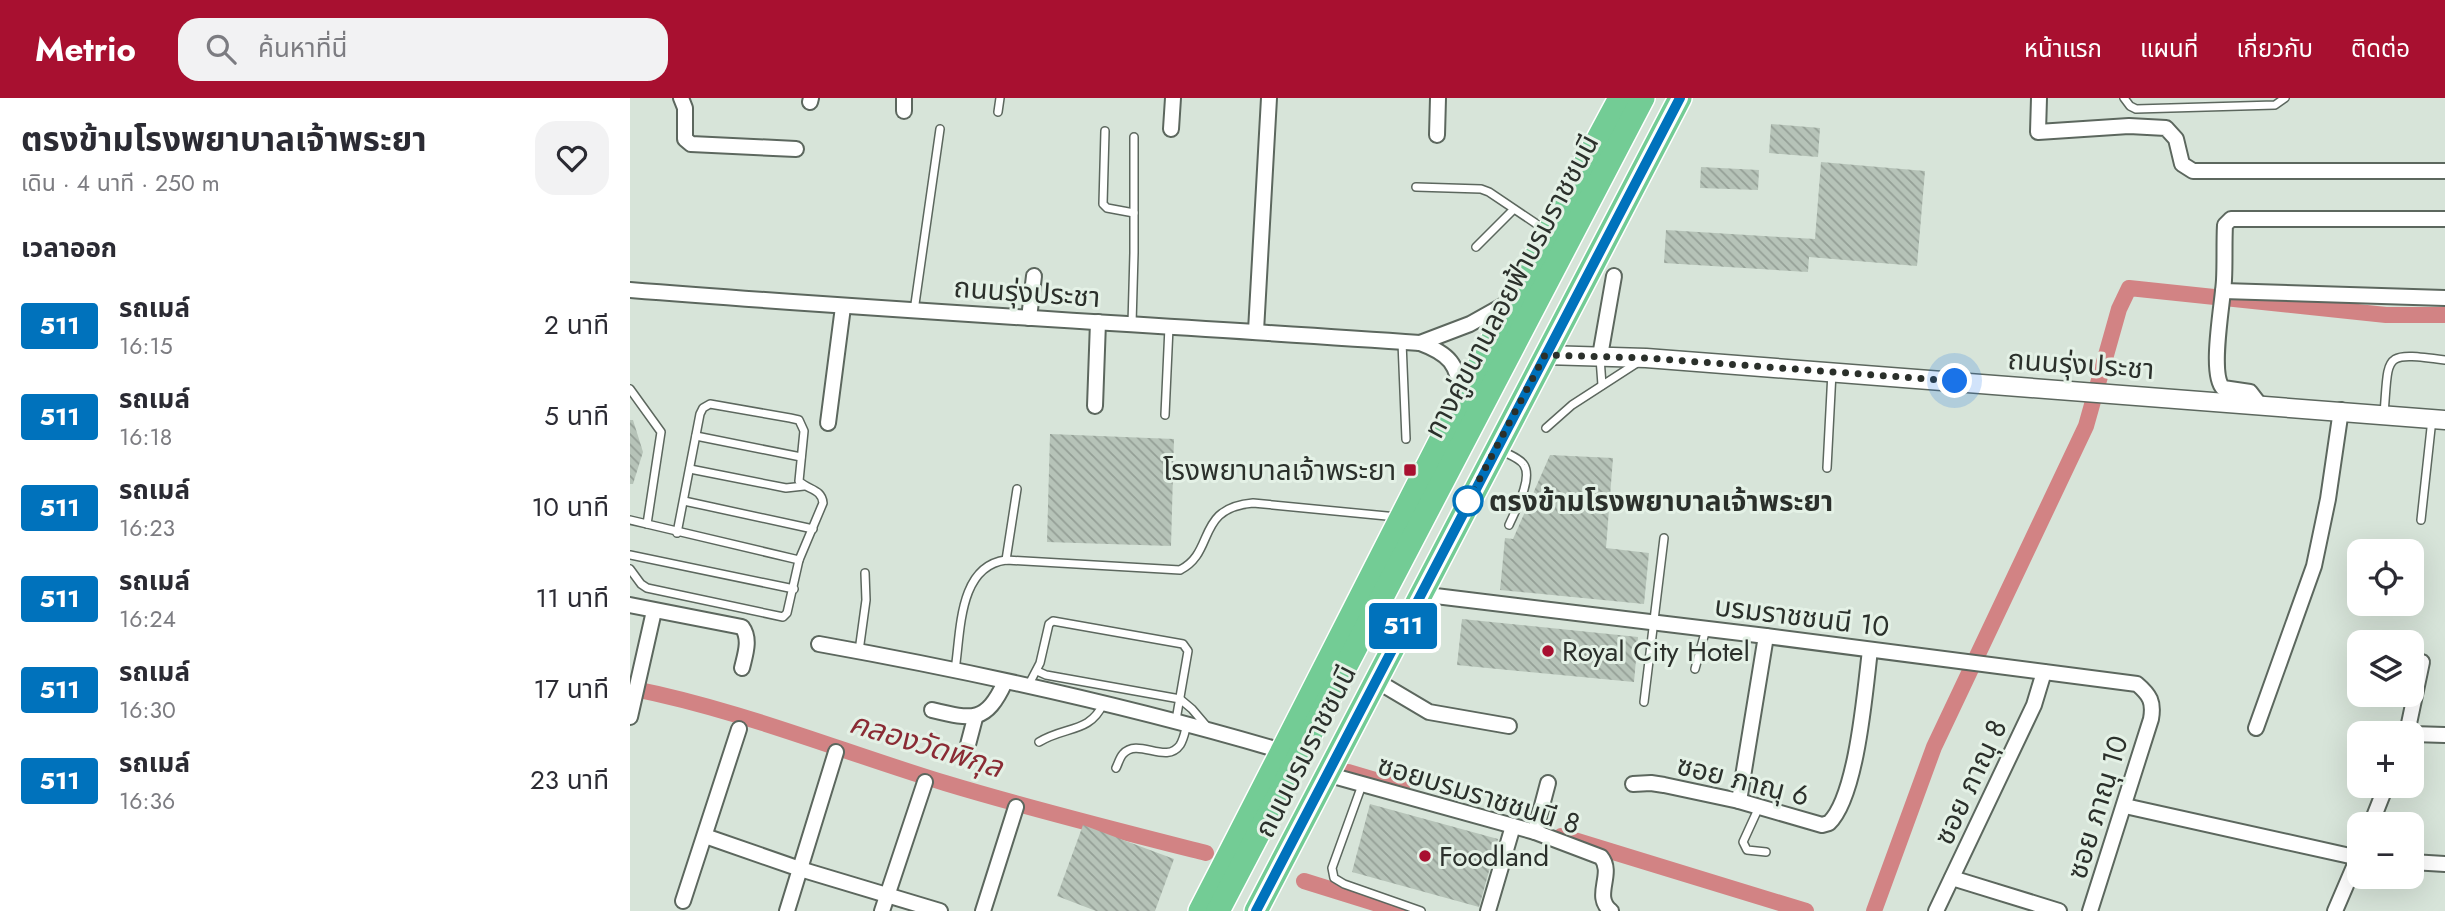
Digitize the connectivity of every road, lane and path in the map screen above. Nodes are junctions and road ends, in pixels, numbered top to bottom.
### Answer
1 (681, 98) edge
2 (999, 98) edge
3 (1173, 98) edge
4 (1269, 98) edge
5 (1438, 98) edge
6 (1620, 98) edge
7 (1643, 98) edge
8 (1664, 98) edge
9 (1680, 98) edge
10 (2039, 98) edge
11 (2124, 98) edge
12 (2285, 98) edge
13 (998, 112) dead end
14 (940, 129) dead end
15 (1171, 129) dead end
16 (1105, 131) dead end
17 (1437, 135) dead end
18 (1135, 137) dead end
19 (796, 149) dead end
20 (2445, 171) edge
21 (1416, 187) dead end
22 (1513, 210) junction
23 (1135, 213) junction
24 (2445, 219) edge
25 (1548, 232) junction
26 (1476, 247) dead end
27 (1034, 276) dead end
28 (1614, 276) dead end
29 (630, 290) edge
30 (2223, 291) junction
31 (2445, 298) edge
32 (1514, 300) junction
33 (843, 307) junction
34 (914, 311) junction
35 (1029, 318) junction
36 (1098, 323) junction
37 (1132, 325) junction
38 (1169, 327) junction
39 (1256, 331) junction
40 (1402, 342) junction
41 (1420, 343) junction
42 (1545, 355) junction
43 (1600, 356) junction
44 (1646, 358) junction
45 (2445, 360) edge
46 (1832, 372) junction
47 (1602, 385) junction
48 (630, 390) edge
49 (1463, 396) junction
50 (2260, 405) junction
51 (1096, 406) dead end
52 (2341, 410) junction
53 (1165, 415) dead end
54 (2384, 415) junction
55 (2438, 419) edge
56 (828, 423) dead end
57 (1546, 428) dead end
58 (696, 436) junction
59 (1406, 439) dead end
60 (1496, 448) junction
61 (801, 457) junction
62 (1827, 468) dead end
63 (690, 469) junction
64 (804, 486) junction
65 (1017, 489) dead end
66 (684, 501) junction
67 (1403, 517) junction
68 (630, 520) edge
69 (2421, 520) dead end
70 (647, 524) junction
71 (1509, 525) dead end
72 (813, 529) junction
73 (677, 533) junction
74 (1664, 538) dead end
75 (630, 555) edge
76 (799, 560) junction
77 (1006, 560) junction
78 (630, 569) edge
79 (865, 573) dead end
80 (794, 589) junction
81 (1419, 594) junction
82 (630, 605) edge
83 (654, 611) junction
84 (1654, 622) junction
85 (1706, 629) junction
86 (1766, 636) junction
87 (819, 644) dead end
88 (1870, 650) junction
89 (859, 651) junction
90 (742, 668) dead end
91 (1695, 669) dead end
92 (955, 671) junction
93 (1037, 671) junction
94 (2044, 672) junction
95 (1375, 680) junction
96 (1006, 682) junction
97 (1028, 687) junction
98 (1180, 699) junction
99 (1644, 702) dead end
100 (1104, 703) junction
101 (932, 710) dead end
102 (630, 716) edge
103 (975, 718) junction
104 (2151, 719) joint
105 (1182, 722) junction
106 (1509, 726) dead end
107 (2256, 728) dead end
108 (739, 729) dead end
109 (1210, 730) junction
110 (2424, 734) edge
111 (2445, 735) edge
112 (1039, 741) dead end
113 (1282, 751) junction
114 (836, 752) dead end
115 (965, 755) dead end
116 (1116, 768) dead end
117 (1326, 774) junction
118 (925, 782) dead end
119 (1548, 783) dead end
120 (1633, 784) dead end
121 (1362, 785) junction
122 (1739, 801) junction
123 (2125, 806) junction
124 (1016, 807) dead end
125 (1759, 807) junction
126 (1513, 826) junction
127 (1535, 832) junction
128 (705, 836) junction
129 (1766, 852) dead end
130 (2347, 854) edge
131 (2424, 863) edge
132 (2445, 864) edge
133 (800, 869) junction
134 (1952, 878) junction
135 (2347, 884) edge
136 (888, 895) junction
137 (684, 901) dead end
138 (787, 911) edge
139 (882, 911) edge
140 (940, 911) edge
141 (983, 911) edge
142 (1200, 911) edge
143 (1218, 911) edge
144 (1240, 911) edge
145 (1256, 911) edge
146 (1421, 911) edge
147 (1488, 911) edge
148 (1611, 911) edge
149 (1936, 911) edge
150 (2059, 911) edge
151 (2091, 911) edge
152 (2335, 911) edge

1 - 19 street
2 - 13 lane
3 - 15 street
4 - 39 street
5 - 17 street
6 - 25 main road, ถนนบรมราชชนนี
7 - 143 main road, ทางคู่ขนานลอยฟ้าบรมราชชนนี
8 - 144 main road, ทางคู่ขนานลอยฟ้าบรมราชชนนี
9 - 42 main road, ถนนบรมราชชนนี
10 - 20 street
11 - 12 lane
14 - 34 lane
16 - 23 lane
18 - 23 lane
21 - 22 lane
22 - 25 lane
22 - 26 lane
23 - 37 lane
24 - 30 street
25 - 32 main road, ถนนบรมราชชนนี
27 - 35 street
28 - 43 street
29 - 33 street, ถนนรุ่งประชา
30 - 31 street
30 - 50 street
32 - 41 street, ถนนรุ่งประชา
32 - 49 main road, ถนนบรมราชชนนี
33 - 34 street, ถนนรุ่งประชา
33 - 56 street
34 - 35 street, ถนนรุ่งประชา
35 - 36 street, ถนนรุ่งประชา
36 - 37 street, ถนนรุ่งประชา
36 - 51 street
37 - 38 street, ถนนรุ่งประชา
38 - 39 street, ถนนรุ่งประชา
38 - 53 lane
39 - 40 street, ถนนรุ่งประชา
40 - 41 street, ถนนรุ่งประชา
40 - 59 lane
41 - 49 street, ถนนรุ่งประชา
42 - 43 street, ถนนรุ่งประชา
42 - 60 main road, ถนนบรมราชชนนี
43 - 44 street, ถนนรุ่งประชา
43 - 47 lane
44 - 46 street, ถนนรุ่งประชา
44 - 47 lane
45 - 54 lane
46 - 50 street, ถนนรุ่งประชา
46 - 62 lane
47 - 57 lane
48 - 70 lane
49 - 67 main road, ถนนบรมราชชนนี
50 - 52 street, ถนนรุ่งประชา
52 - 54 street, ถนนรุ่งประชา
52 - 107 street
54 - 55 street, ถนนรุ่งประชา
55 - 69 lane
58 - 61 lane
58 - 61 lane
58 - 63 lane
60 - 71 lane
60 - 81 main road, ถนนบรมราชชนนี
61 - 64 lane
63 - 64 lane
63 - 66 lane
64 - 72 lane
65 - 77 lane
66 - 72 lane
66 - 73 lane
67 - 77 lane
67 - 113 main road, ถนนบรมราชชนนี
68 - 70 lane
70 - 73 lane
72 - 76 lane
73 - 76 lane
74 - 84 lane
75 - 80 lane
76 - 80 lane
77 - 92 lane
78 - 80 lane
79 - 89 lane
81 - 84 street, บรมราชชนนี 10
81 - 95 main road, ถนนบรมราชชนนี
82 - 83 street
83 - 90 street
83 - 102 street
84 - 85 street, บรมราชชนนี 10
84 - 99 lane
85 - 86 street, บรมราชชนนี 10
85 - 91 lane
86 - 88 street, บรมราชชนนี 10
86 - 122 street
87 - 89 street
88 - 94 street, บรมราชชนนี 10
88 - 125 street, ซอย ภาณุ 6
89 - 92 street
92 - 96 street
93 - 97 lane
93 - 98 lane
93 - 98 lane
94 - 104 street, บรมราชชนนี 10
94 - 134 street, ซอย ภาณุ 8
95 - 106 street
95 - 117 main road, ถนนบรมราชชนนี
96 - 97 street
96 - 103 street
97 - 100 street
98 - 105 lane
98 - 109 lane
100 - 105 street
100 - 112 lane
101 - 103 street
103 - 115 street
104 - 123 street, ซอย ภาณุ 10
105 - 109 street
105 - 116 lane
108 - 128 street
109 - 113 street
110 - 111 street
113 - 142 main road, ถนนบรมราชชนนี
114 - 133 street
117 - 121 street, ซอยบรมราชชนนี 8
117 - 145 main road, ถนนบรมราชชนนี
118 - 136 street
119 - 127 street
120 - 122 street, ซอย ภาณุ 6
121 - 126 street, ซอยบรมราชชนนี 8
121 - 146 lane
122 - 125 street, ซอย ภาณุ 6
123 - 130 street
123 - 151 street, ซอย ภาณุ 10
124 - 141 street
125 - 129 lane
126 - 127 street, ซอยบรมราชชนนี 8
126 - 147 street
127 - 148 street, ซอยบรมราชชนนี 8
128 - 133 street
128 - 137 street
131 - 132 street
133 - 136 street
133 - 138 street
134 - 149 street, ซอย ภาณุ 8
134 - 150 street
135 - 152 street
136 - 139 street
136 - 140 street

